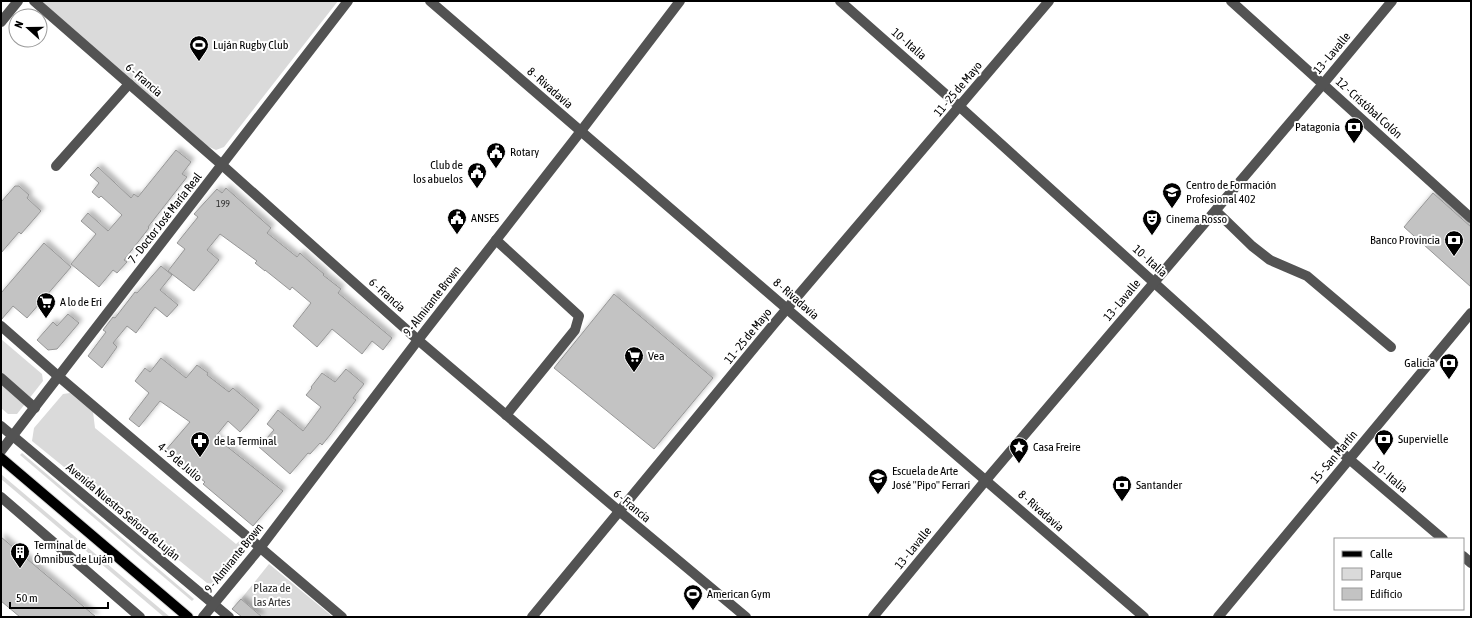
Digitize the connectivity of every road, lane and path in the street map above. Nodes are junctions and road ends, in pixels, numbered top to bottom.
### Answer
1 (18, 1) edge
2 (34, 1) edge
3 (348, 1) edge
4 (430, 1) edge
5 (680, 1) edge
6 (840, 1) edge
7 (1049, 1) edge
8 (1231, 1) edge
9 (1392, 1) edge
10 (1, 22) edge
11 (129, 84) junction
12 (1323, 84) junction
13 (960, 107) junction
14 (581, 131) junction
15 (222, 165) junction
16 (56, 166) dead end
17 (1216, 211) junction
18 (1471, 218) edge
19 (496, 240) junction
20 (1154, 282) junction
21 (787, 309) junction
22 (1471, 313) edge
23 (1, 326) edge
24 (418, 340) junction
25 (1391, 347) dead end
26 (58, 376) junction
27 (1, 378) edge
28 (35, 408) junction
29 (506, 415) junction
30 (1, 426) edge
31 (13, 436) junction
32 (1, 451) edge
33 (1, 458) edge
34 (1349, 459) junction
35 (986, 480) junction
36 (1, 497) edge
37 (619, 511) junction
38 (1442, 538) edge
39 (260, 548) junction
40 (214, 604) junction
41 (140, 617) edge
42 (188, 617) edge
43 (203, 617) edge
44 (229, 617) edge
45 (342, 617) edge
46 (532, 617) edge
47 (746, 617) edge
48 (873, 617) edge
49 (1144, 617) edge
50 (1218, 617) edge

1 - 10 street
2 - 11 street, 6 - Francia
3 - 15 street, 7 - Doctor José María Real
4 - 14 street, 8 - Rivadavia
5 - 14 street, 9 - Almirante Brown
6 - 13 street, 10 - Italia
7 - 13 street, 11 - 25 de Mayo
8 - 12 street, 12 - Cristóbal Colón
9 - 12 street, 13 - Lavalle
11 - 15 street, 6 - Francia
11 - 16 street
12 - 17 street, 13 - Lavalle
12 - 18 street, 12 - Cristóbal Colón
13 - 20 street, 10 - Italia
13 - 21 street, 11 - 25 de Mayo
14 - 19 street, 9 - Almirante Brown
14 - 21 street, 8 - Rivadavia
15 - 24 street, 6 - Francia
15 - 26 street, 7 - Doctor José María Real
17 - 20 street, 13 - Lavalle
17 - 25 street
19 - 24 street, 9 - Almirante Brown
19 - 29 street
20 - 34 street, 10 - Italia
20 - 35 street, 13 - Lavalle
21 - 35 street, 8 - Rivadavia
21 - 37 street, 11 - 25 de Mayo
22 - 34 street, 15 - San Martín
23 - 26 street, 4 - 9 de Julio
24 - 29 street, 6 - Francia
24 - 39 street, 9 - Almirante Brown
26 - 28 street, 7 - Doctor José María Real
26 - 39 street, 4 - 9 de Julio
27 - 28 street
28 - 31 street, 7 - Doctor José María Real
29 - 37 street, 6 - Francia
30 - 31 street, Avenida Nuestra Señora de Luján
31 - 32 street, 7 - Doctor José María Real
31 - 40 street, Avenida Nuestra Señora de Luján
33 - 42 main road
34 - 38 street, 10 - Italia
34 - 50 street, 15 - San Martín
35 - 48 street, 13 - Lavalle
35 - 49 street, 8 - Rivadavia
36 - 41 street
37 - 46 street, 11 - 25 de Mayo
37 - 47 street, 6 - Francia
39 - 40 street, 9 - Almirante Brown
39 - 45 street, 4 - 9 de Julio
40 - 43 street, 9 - Almirante Brown
40 - 44 street, Avenida Nuestra Señora de Luján

